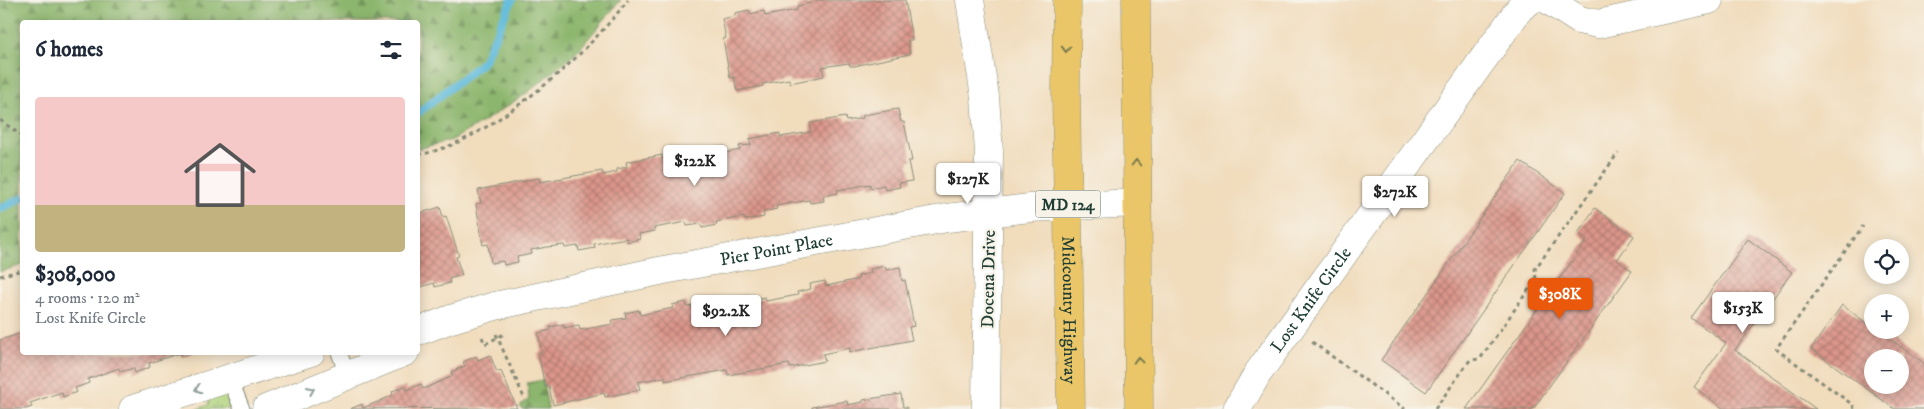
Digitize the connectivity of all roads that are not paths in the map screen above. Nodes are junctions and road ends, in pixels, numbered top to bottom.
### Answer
1 (970, 0) edge
2 (1067, 0) edge
3 (1136, 0) edge
4 (1531, 0) edge
5 (1548, 0) edge
6 (1709, 0) edge
7 (1136, 203) junction
8 (1068, 206) junction
9 (989, 212) junction
10 (420, 332) edge
11 (302, 355) edge
12 (390, 355) edge
13 (343, 364) edge
14 (230, 379) junction
15 (133, 409) edge
16 (242, 409) edge
17 (266, 409) edge
18 (986, 409) edge
19 (1071, 409) edge
20 (1138, 409) edge
21 (1237, 409) edge

1 - 9 street, Docena Drive
2 -> 8 main road, Midcounty Highway / MD 124
7 -> 3 main road
4 - 21 street, Lost Knife Circle
5 - 6 street
7 - 8 street, Pier Point Place
20 -> 7 main road
8 - 9 street, Pier Point Place
8 - 19 main road, Midcounty Highway / MD 124
9 - 10 street, Pier Point Place
9 - 18 street, Docena Drive
11 - 14 street
12 - 13 street
17 -> 13 street
14 -> 15 street
14 - 16 lane

